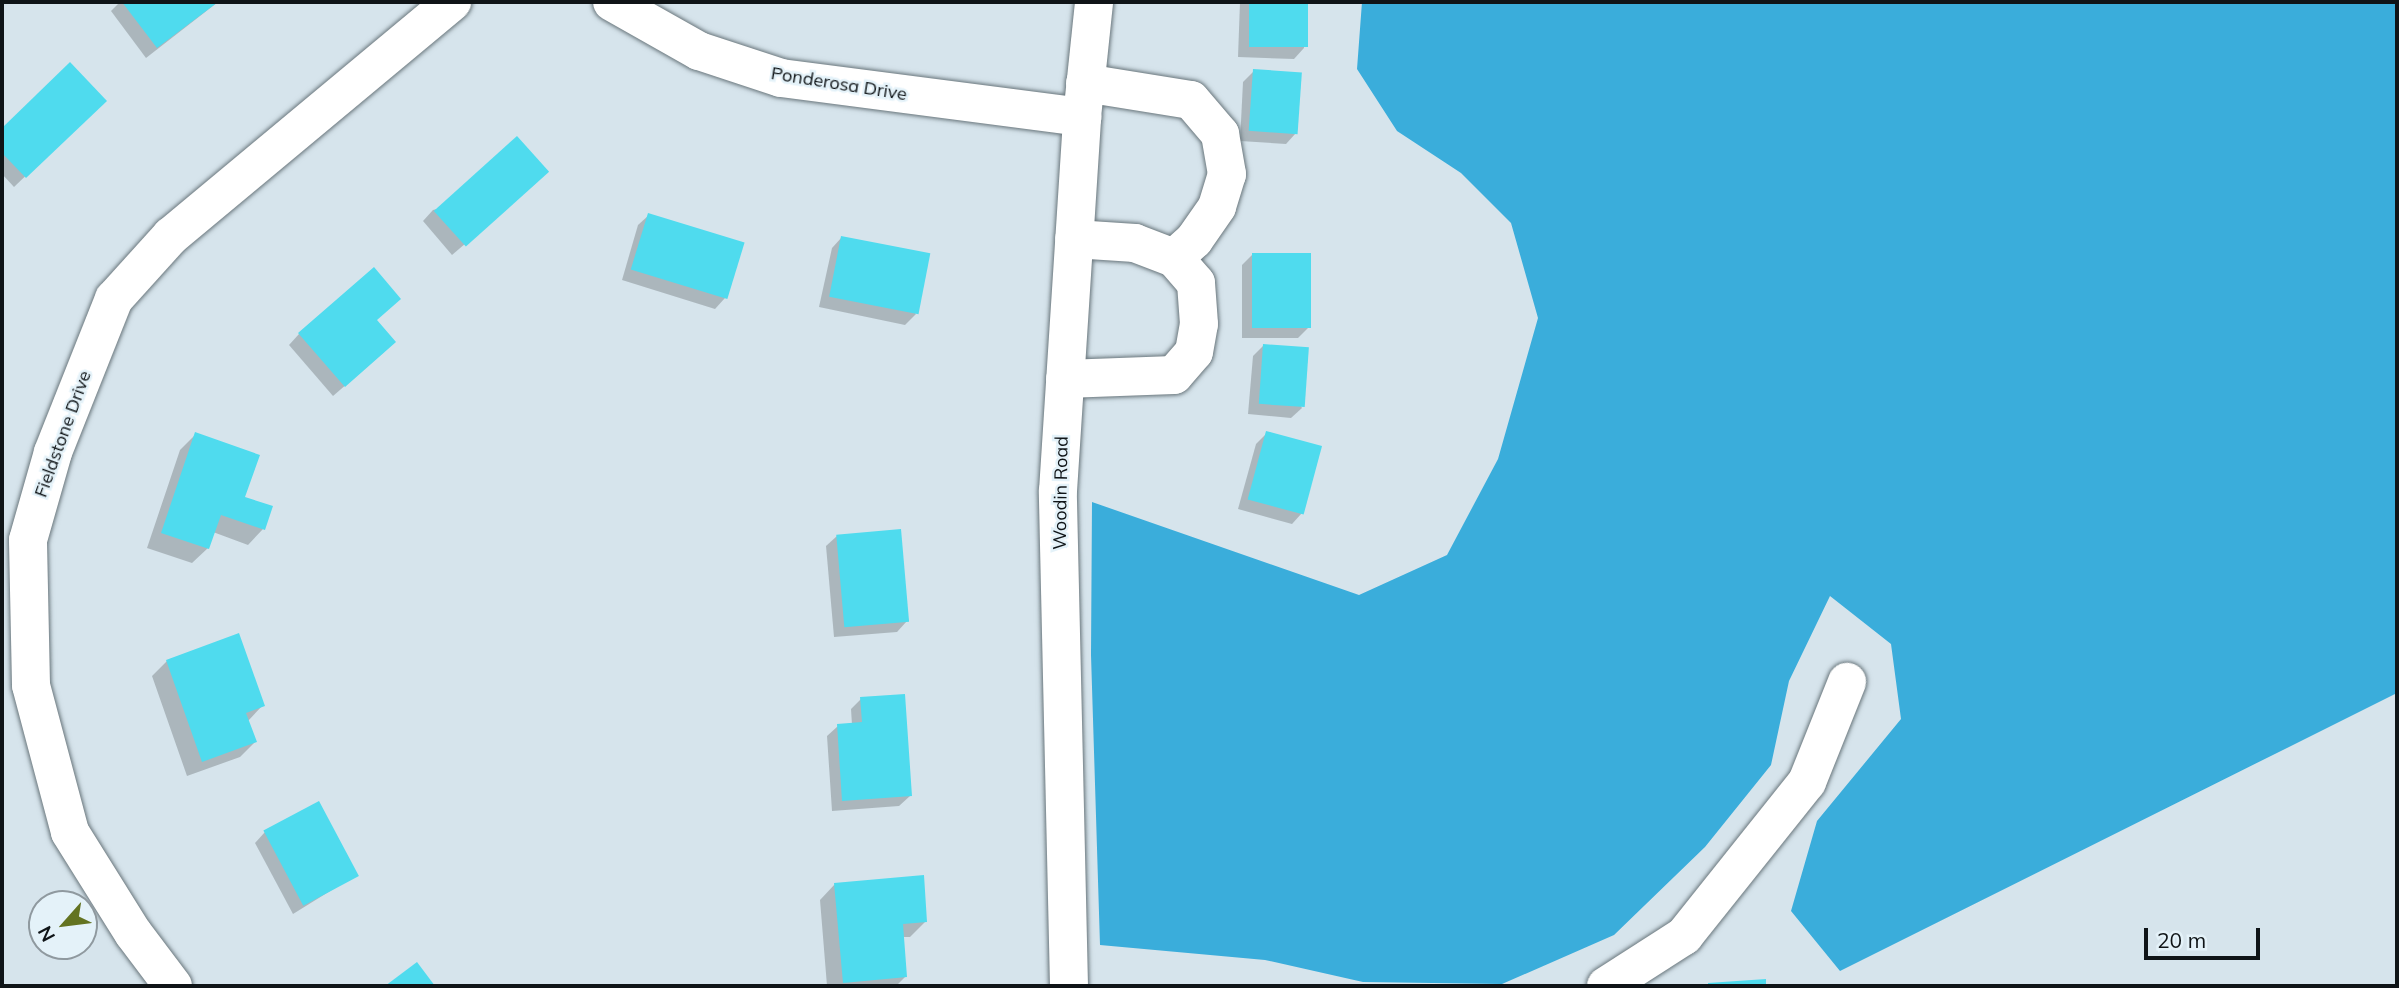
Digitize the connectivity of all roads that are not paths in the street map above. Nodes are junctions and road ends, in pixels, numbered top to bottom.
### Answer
1 (452, 2) edge
2 (612, 2) edge
3 (1094, 2) edge
4 (1083, 100) junction
5 (1074, 239) junction
6 (1174, 258) junction
7 (1065, 379) junction
8 (1847, 682) dead end
9 (173, 986) edge
10 (1079, 986) edge
11 (1606, 986) edge

1 - 9 street, Fieldstone Drive
2 - 4 street, Ponderosa Drive
3 - 4 street, Woodin Road
4 - 5 street, Woodin Road
4 - 6 street, Ponderosa Drive
5 - 6 street
5 - 7 street, Woodin Road
6 - 7 street
7 - 10 street, Woodin Road
8 - 11 street

